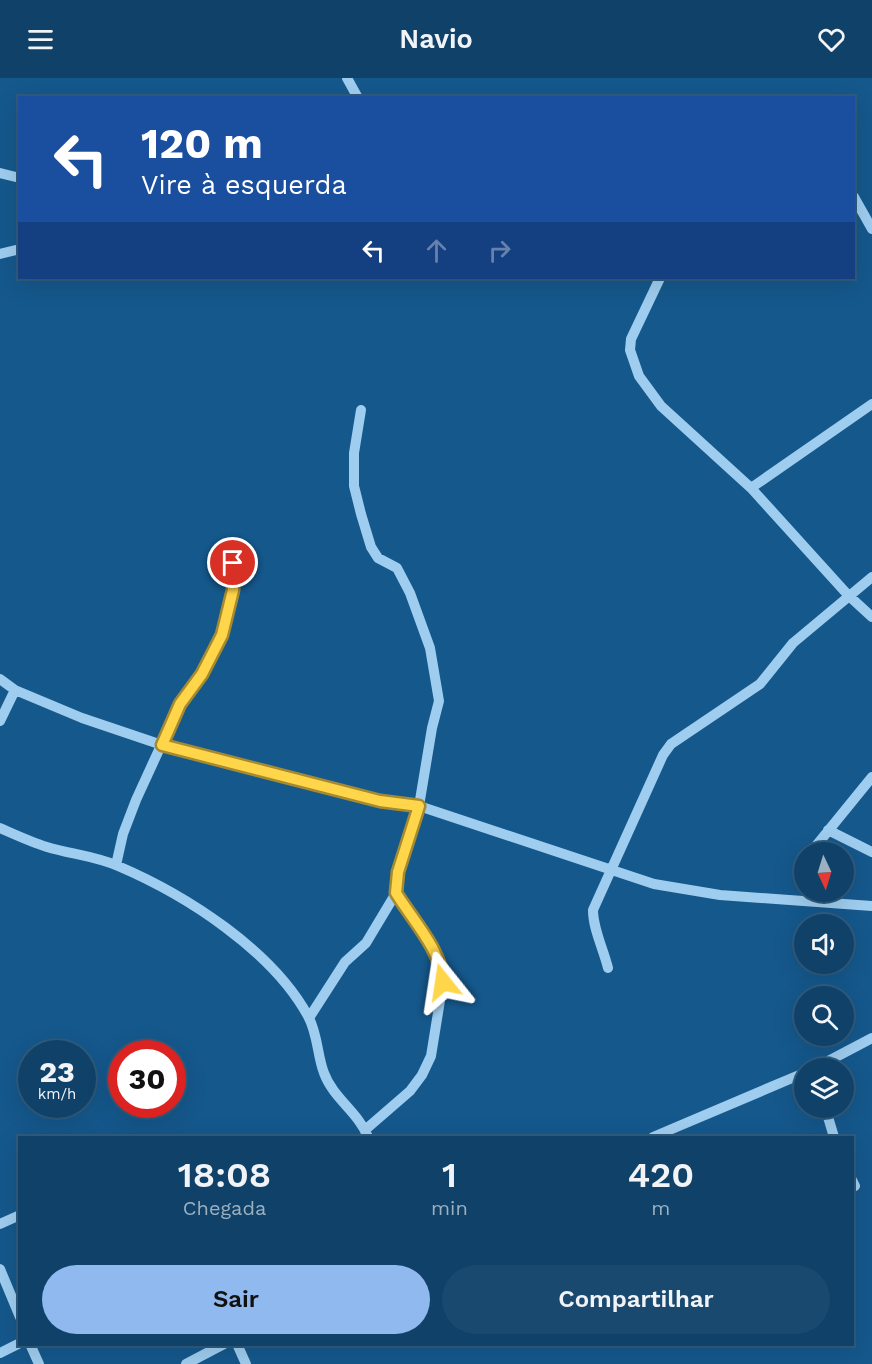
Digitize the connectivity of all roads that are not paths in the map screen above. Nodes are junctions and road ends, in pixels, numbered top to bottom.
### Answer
1 (347, 78) edge
2 (357, 96) edge
3 (0, 173) edge
4 (18, 178) edge
5 (855, 199) edge
6 (872, 229) edge
7 (18, 250) edge
8 (0, 254) edge
9 (660, 279) edge
10 (872, 404) edge
11 (361, 410) dead end
12 (751, 488) junction
13 (233, 563) dead end
14 (872, 577) edge
15 (848, 595) junction
16 (872, 617) edge
17 (0, 679) edge
18 (15, 690) junction
19 (0, 721) edge
20 (162, 745) junction
21 (872, 777) edge
22 (419, 806) junction
23 (0, 828) edge
24 (828, 830) junction
25 (819, 842) edge
26 (872, 852) edge
27 (116, 865) junction
28 (610, 872) junction
29 (396, 893) junction
30 (794, 896) edge
31 (845, 902) edge
32 (872, 906) edge
33 (608, 968) dead end
34 (309, 1017) junction
35 (872, 1038) edge
36 (834, 1058) edge
37 (794, 1077) edge
38 (828, 1118) edge
39 (366, 1134) edge
40 (655, 1136) edge
41 (834, 1136) edge
42 (18, 1216) edge
43 (0, 1224) edge
44 (0, 1269) edge
45 (18, 1312) edge
46 (18, 1344) edge
47 (31, 1346) edge
48 (220, 1346) edge
49 (238, 1346) edge
50 (0, 1353) edge
51 (39, 1364) edge
52 (186, 1364) edge
53 (246, 1364) edge

1 - 2 street
3 - 4 street
5 - 6 street
7 - 8 street
9 - 12 street
10 - 12 street
11 - 22 street
12 - 15 street
13 - 20 street
14 - 15 street
15 - 16 street
15 - 28 street
17 - 18 street
18 - 19 street
18 - 20 street
20 - 22 street
20 - 27 street
21 - 24 street
22 - 28 street
22 - 29 street
23 - 27 street
24 - 25 street
24 - 26 street
27 - 34 street
28 - 30 street
28 - 33 street
29 - 34 street
29 - 39 street
31 - 32 street
34 - 39 street
35 - 36 street
37 - 40 street
38 - 41 street
42 - 43 street
44 - 45 street
46 - 50 street
47 - 51 street
48 - 52 street
49 - 53 street

